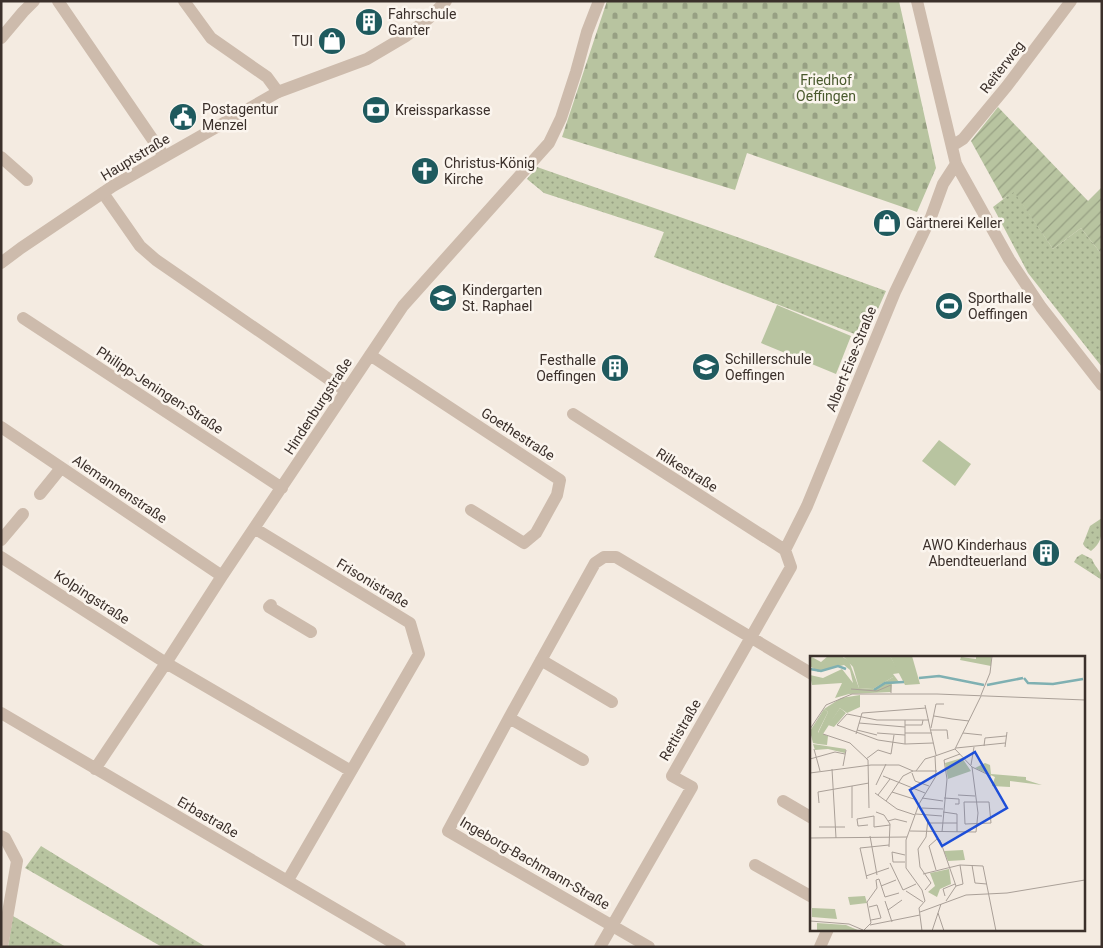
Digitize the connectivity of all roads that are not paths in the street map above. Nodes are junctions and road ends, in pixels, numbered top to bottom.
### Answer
1 (34, 1) edge
2 (58, 1) edge
3 (184, 1) edge
4 (446, 1) edge
5 (599, 1) edge
6 (916, 1) edge
7 (1071, 1) edge
8 (1, 38) edge
9 (278, 92) junction
10 (952, 146) junction
11 (164, 156) junction
12 (1, 157) edge
13 (956, 164) junction
14 (27, 180) dead end
15 (103, 193) junction
16 (1, 263) edge
17 (23, 318) dead end
18 (370, 355) junction
19 (1102, 385) edge
20 (346, 391) junction
21 (573, 414) dead end
22 (1, 427) edge
23 (61, 468) junction
24 (282, 488) junction
25 (40, 494) dead end
26 (471, 510) dead end
27 (23, 514) dead end
28 (254, 528) junction
29 (1, 540) edge
30 (785, 550) junction
31 (1, 557) edge
32 (222, 576) junction
33 (271, 605) dead end
34 (311, 632) dead end
35 (751, 638) junction
36 (541, 660) junction
37 (166, 663) junction
38 (810, 673) edge
39 (612, 702) dead end
40 (1, 713) edge
41 (509, 718) junction
42 (582, 760) dead end
43 (95, 769) junction
44 (352, 771) junction
45 (783, 802) dead end
46 (810, 817) edge
47 (1, 836) edge
48 (755, 865) dead end
49 (288, 880) junction
50 (810, 896) edge
51 (612, 926) junction
52 (828, 930) edge
53 (2, 947) edge
54 (400, 947) edge
55 (600, 947) edge
56 (649, 947) edge
57 (820, 947) edge

1 - 8 street
2 - 11 street
3 - 9 street
4 - 9 street, Hauptstraße
5 - 18 street, Hindenburgstraße
6 - 10 street
7 - 10 street, Reiterweg
9 - 11 street, Hauptstraße
10 - 13 street
11 - 15 street, Hauptstraße
12 - 14 street
13 - 19 street
13 - 30 street, Albert-Eise-Straße
15 - 16 street, Hauptstraße
15 - 20 street
17 - 24 street, Philipp-Jeningen-Straße
18 - 20 street, Hindenburgstraße
18 - 26 street, Goethestraße
20 - 24 street, Hindenburgstraße
21 - 30 street, Rilkestraße
22 - 23 street, Alemannenstraße
23 - 25 street
23 - 32 street, Alemannenstraße
24 - 28 street, Hindenburgstraße
27 - 29 street
28 - 32 street, Hindenburgstraße
28 - 44 street, Frisonistraße
30 - 35 street, Rettistraße
31 - 37 street, Kolpingstraße
32 - 37 street, Hindenburgstraße
33 - 34 street
35 - 36 street, Ingeborg-Bachmann-Straße
35 - 38 street, Ingeborg-Bachmann-Straße
35 - 51 street, Rettistraße
36 - 39 street
36 - 41 street, Ingeborg-Bachmann-Straße
37 - 43 street, Hindenburgstraße
37 - 44 street
40 - 43 street, Erbastraße
41 - 42 street
41 - 51 street, Ingeborg-Bachmann-Straße
43 - 49 street, Erbastraße
44 - 49 street, Frisonistraße
45 - 46 street
47 - 53 street
48 - 50 street
49 - 54 street, Erbastraße
51 - 55 street
51 - 56 street
52 - 57 street

